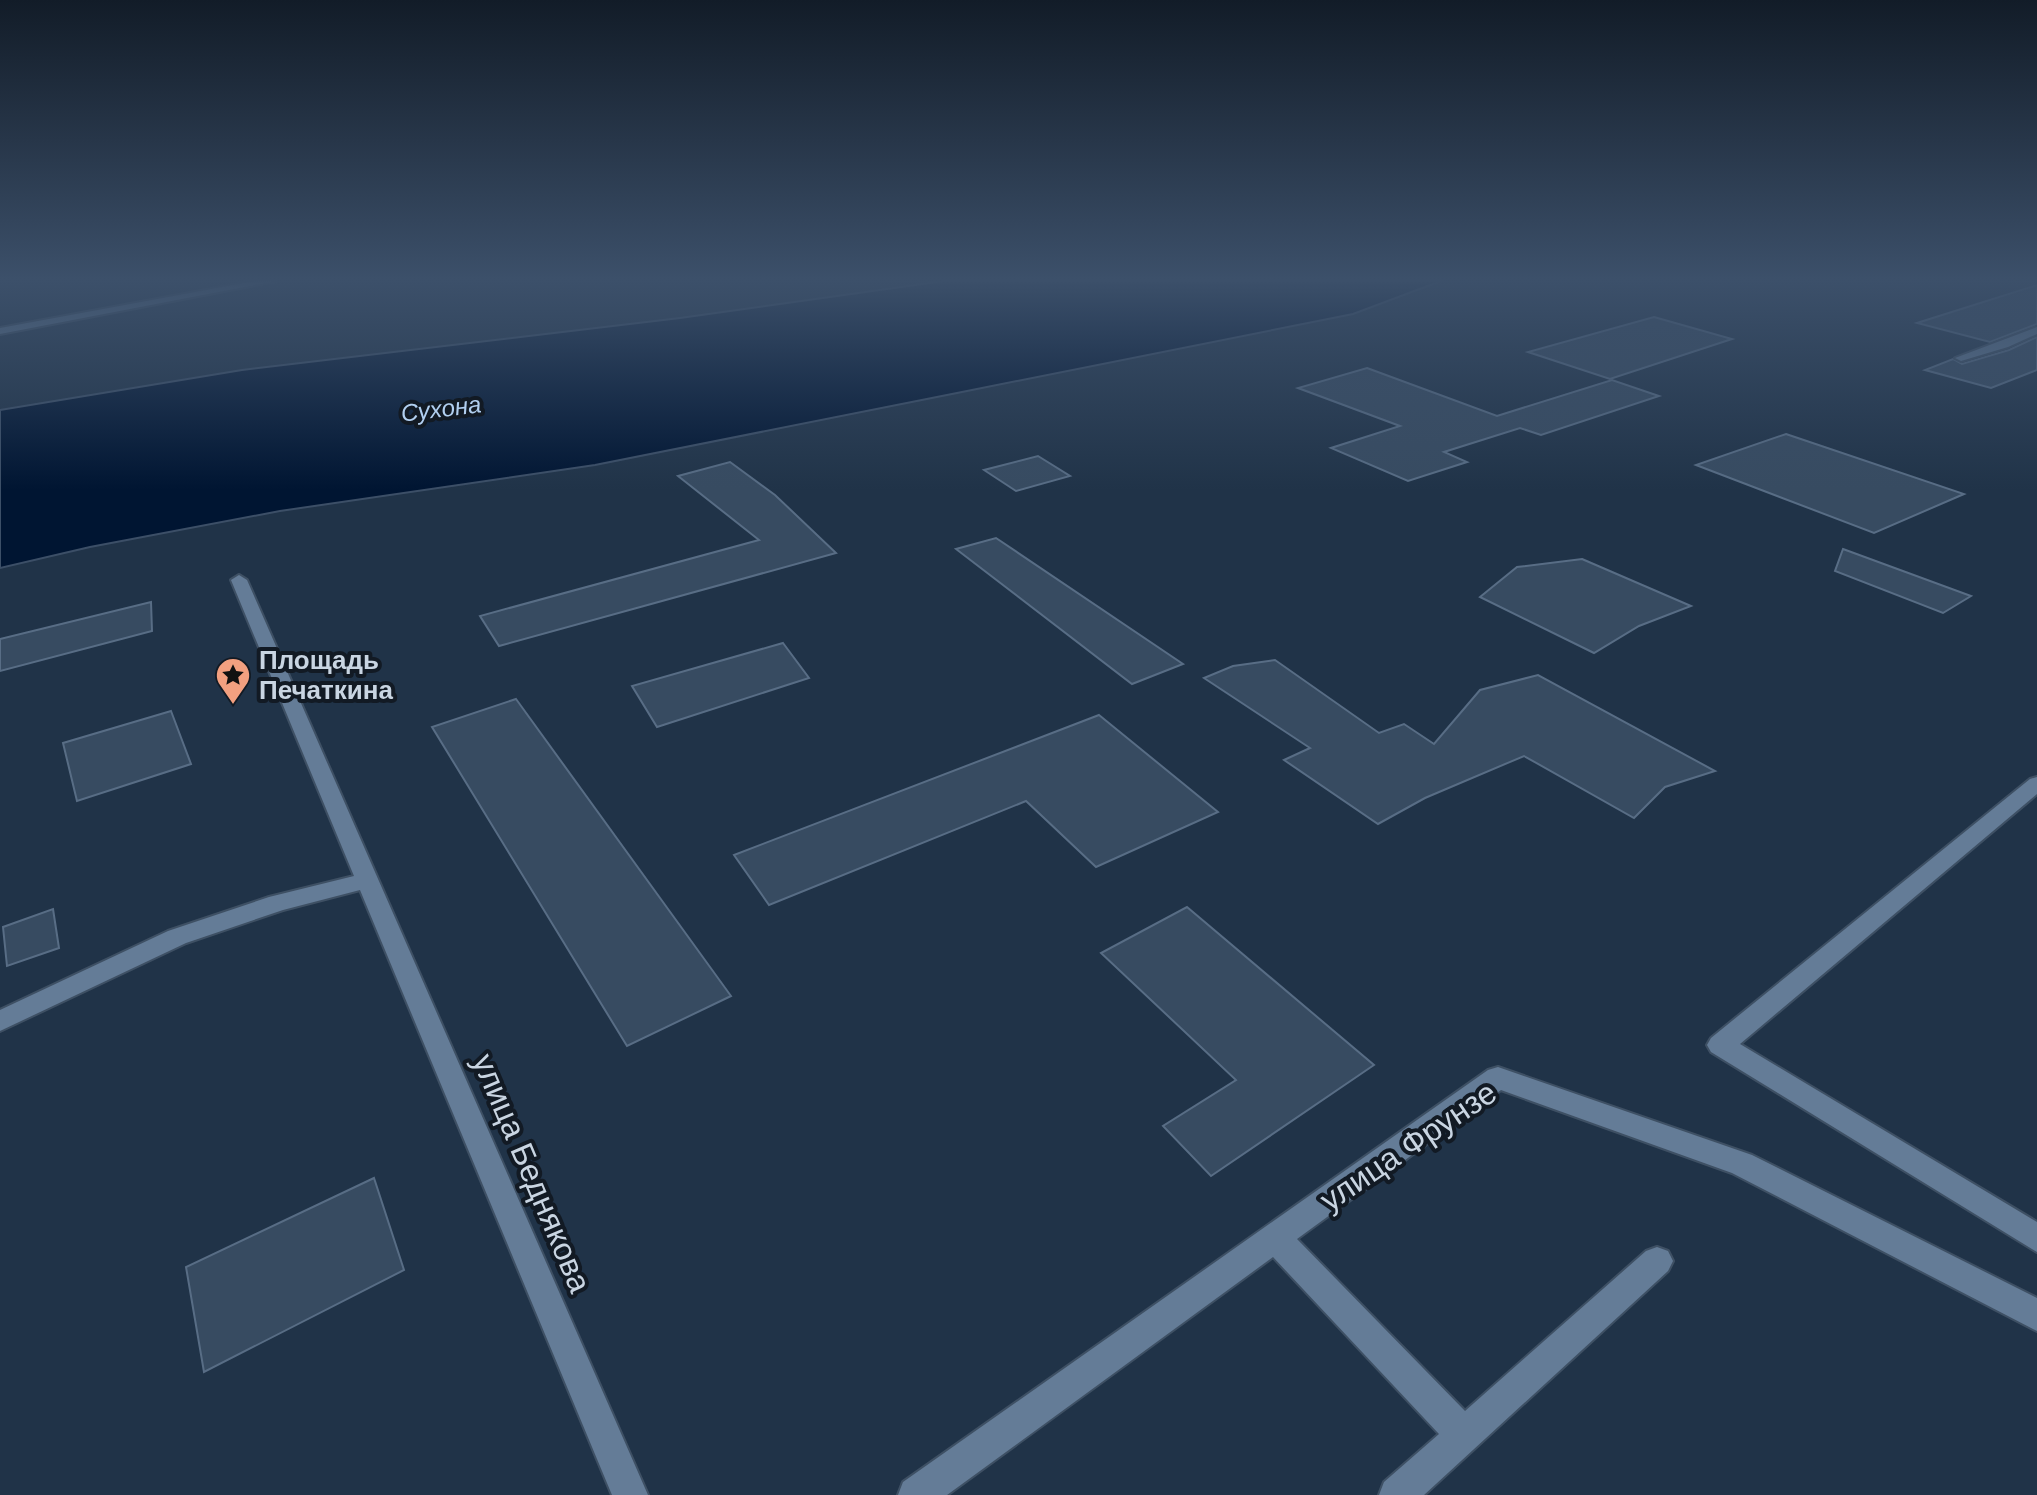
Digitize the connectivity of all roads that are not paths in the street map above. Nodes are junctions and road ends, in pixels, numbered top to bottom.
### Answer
1 (1985, 351) edge
2 (1961, 358) dead end
3 (239, 580) dead end
4 (2037, 783) edge
5 (368, 880) junction
6 (0, 1021) edge
7 (1275, 1238) junction
8 (2037, 1238) edge
9 (1657, 1261) dead end
10 (2037, 1315) edge
11 (1464, 1435) junction
12 (630, 1495) edge
13 (916, 1495) edge
14 (1397, 1495) edge

1 - 2 street
3 - 5 street
4 - 8 street
5 - 6 street
5 - 12 street, улица Беднякова
7 - 10 street, улица Фрунзе
7 - 11 street
7 - 13 street, улица Фрунзе
9 - 11 street
11 - 14 street

